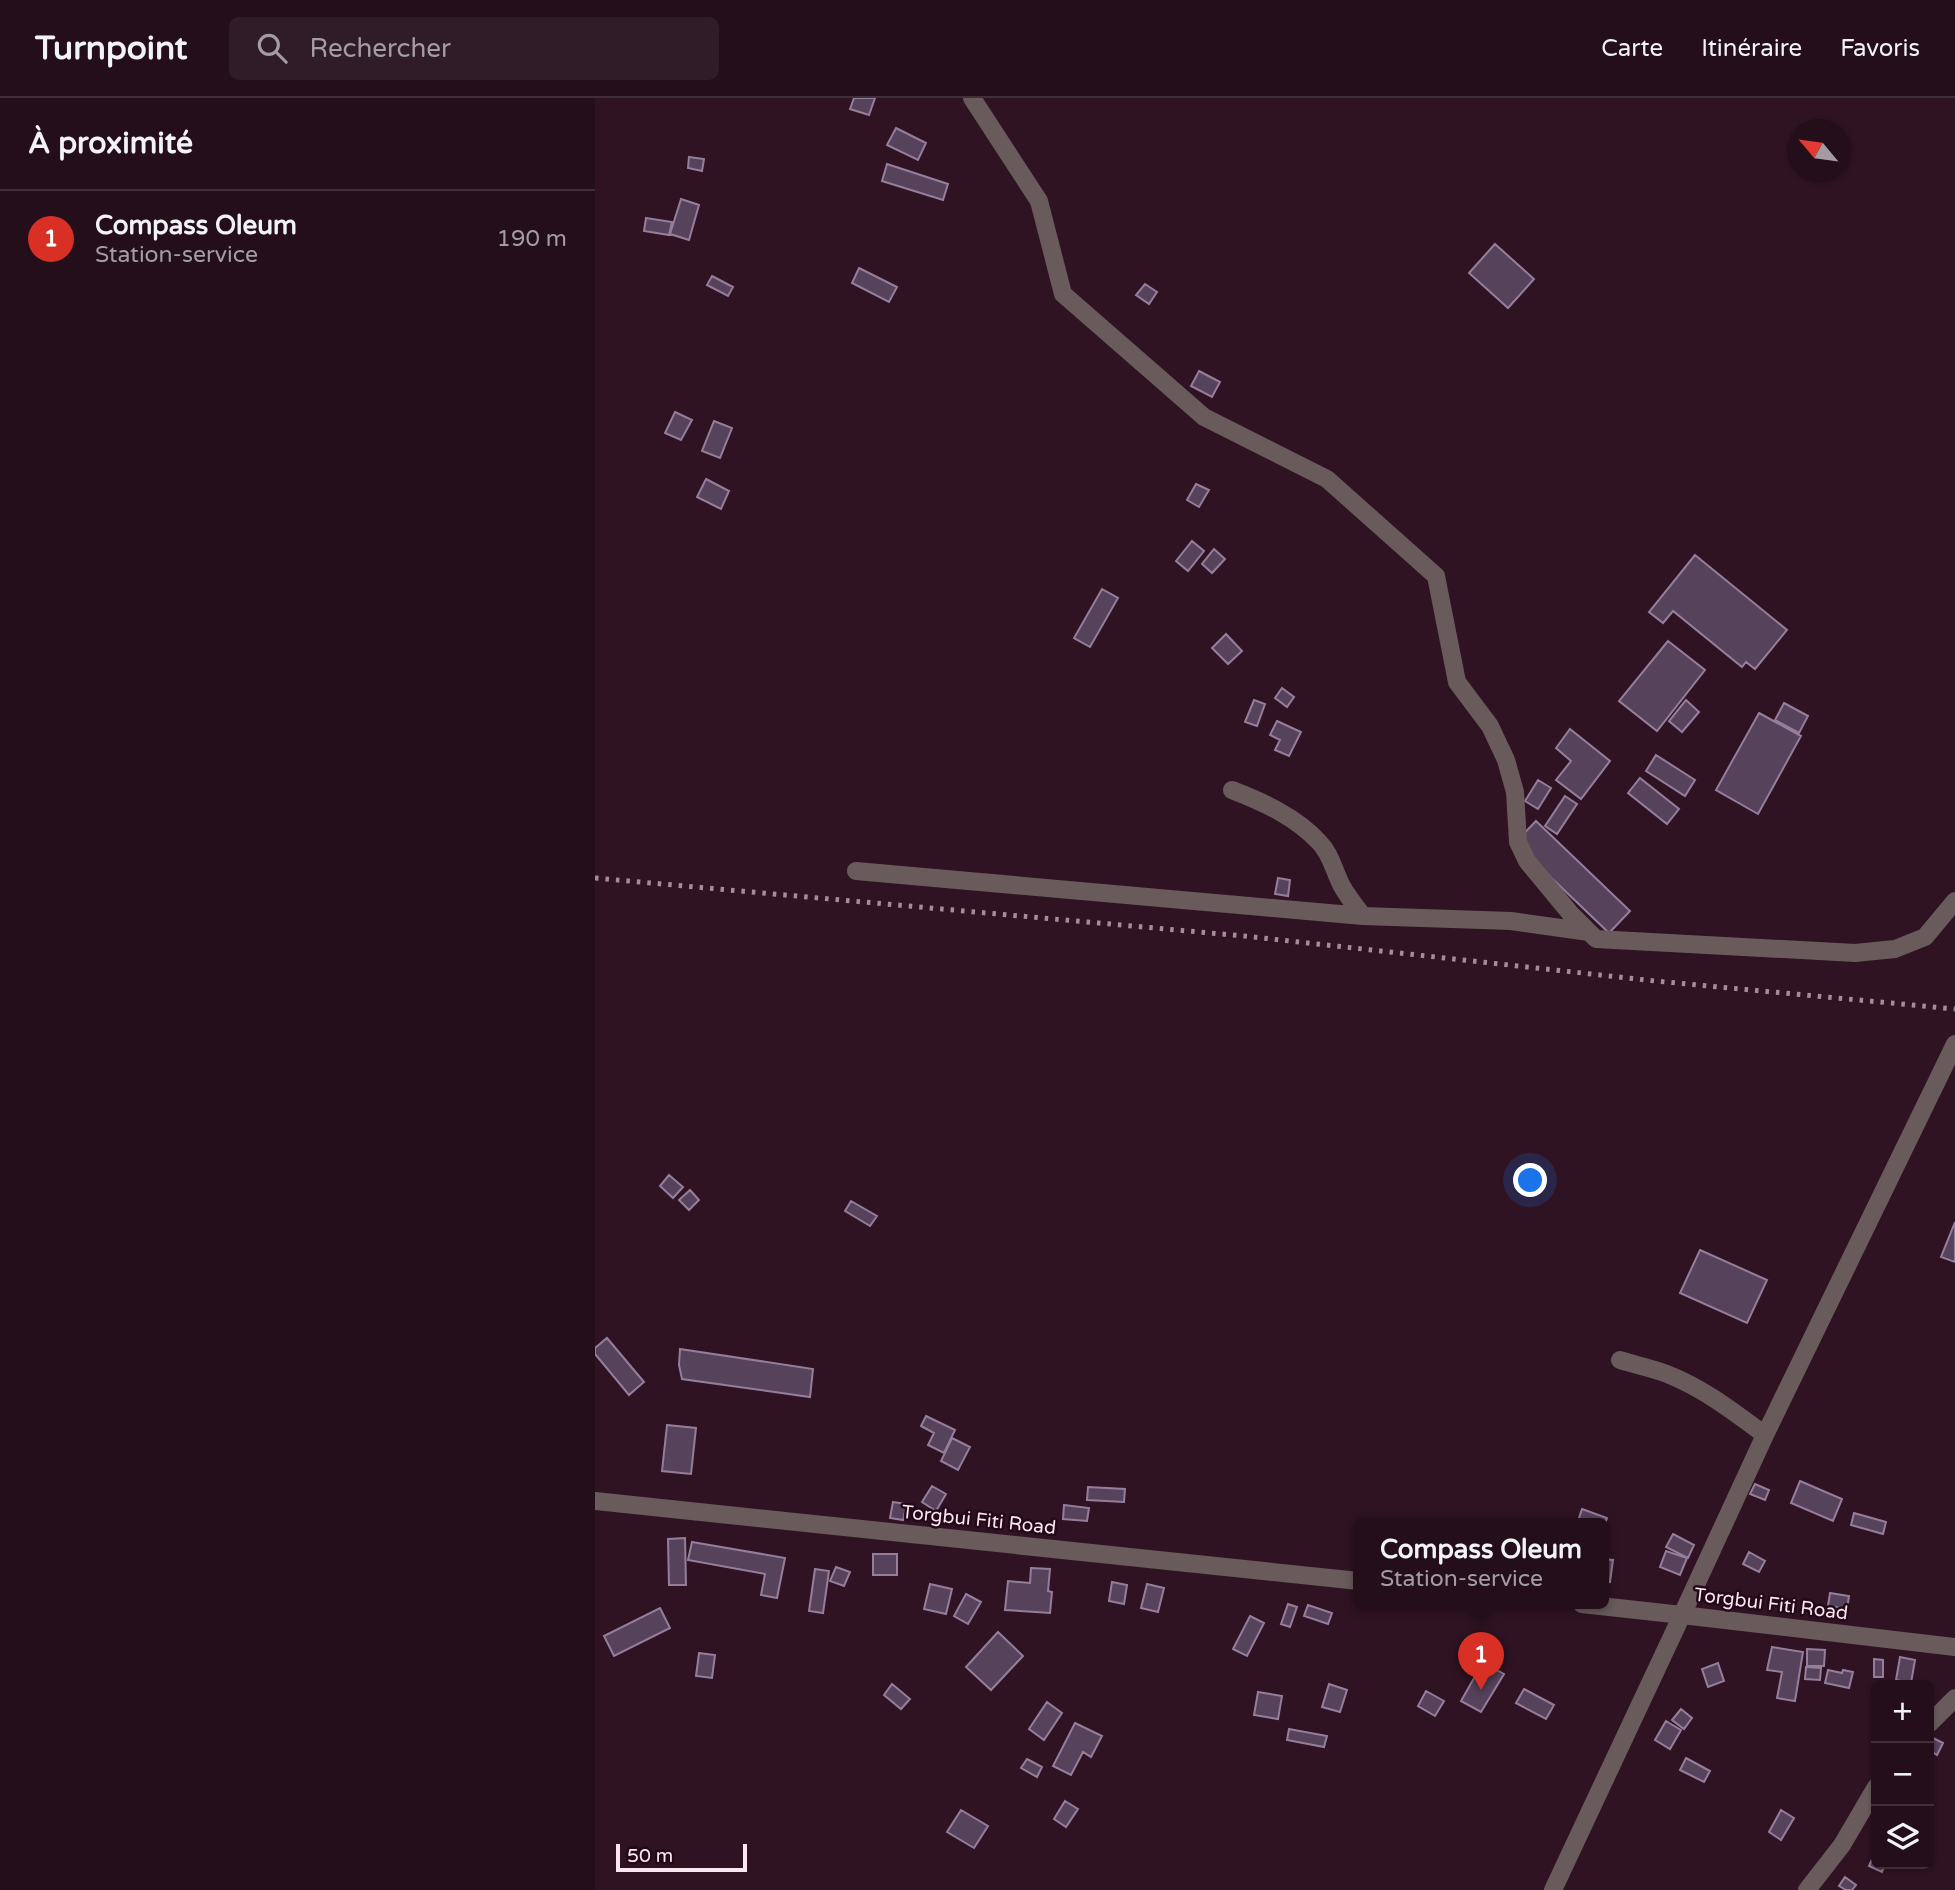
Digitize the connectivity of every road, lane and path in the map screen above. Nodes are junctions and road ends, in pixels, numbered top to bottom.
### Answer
1 (972, 98) edge
2 (1232, 790) dead end
3 (856, 871) dead end
4 (1955, 901) edge
5 (1363, 916) junction
6 (1589, 932) junction
7 (1955, 1044) edge
8 (1620, 1360) dead end
9 (1765, 1435) junction
10 (595, 1502) edge
11 (1353, 1580) edge
12 (1609, 1607) edge
13 (1682, 1615) junction
14 (1955, 1647) edge
15 (1955, 1698) edge
16 (1934, 1719) edge
17 (1871, 1796) edge
18 (1553, 1890) edge
19 (1807, 1890) edge

1 - 6 street
2 - 5 street
3 - 5 street
4 - 6 street
5 - 6 street
7 - 9 street
8 - 9 street
9 - 13 street
10 - 11 street, Torgbui Fiti Road
12 - 13 street, Torgbui Fiti Road
13 - 14 street, Torgbui Fiti Road
13 - 18 street
15 - 16 street
17 - 19 street

